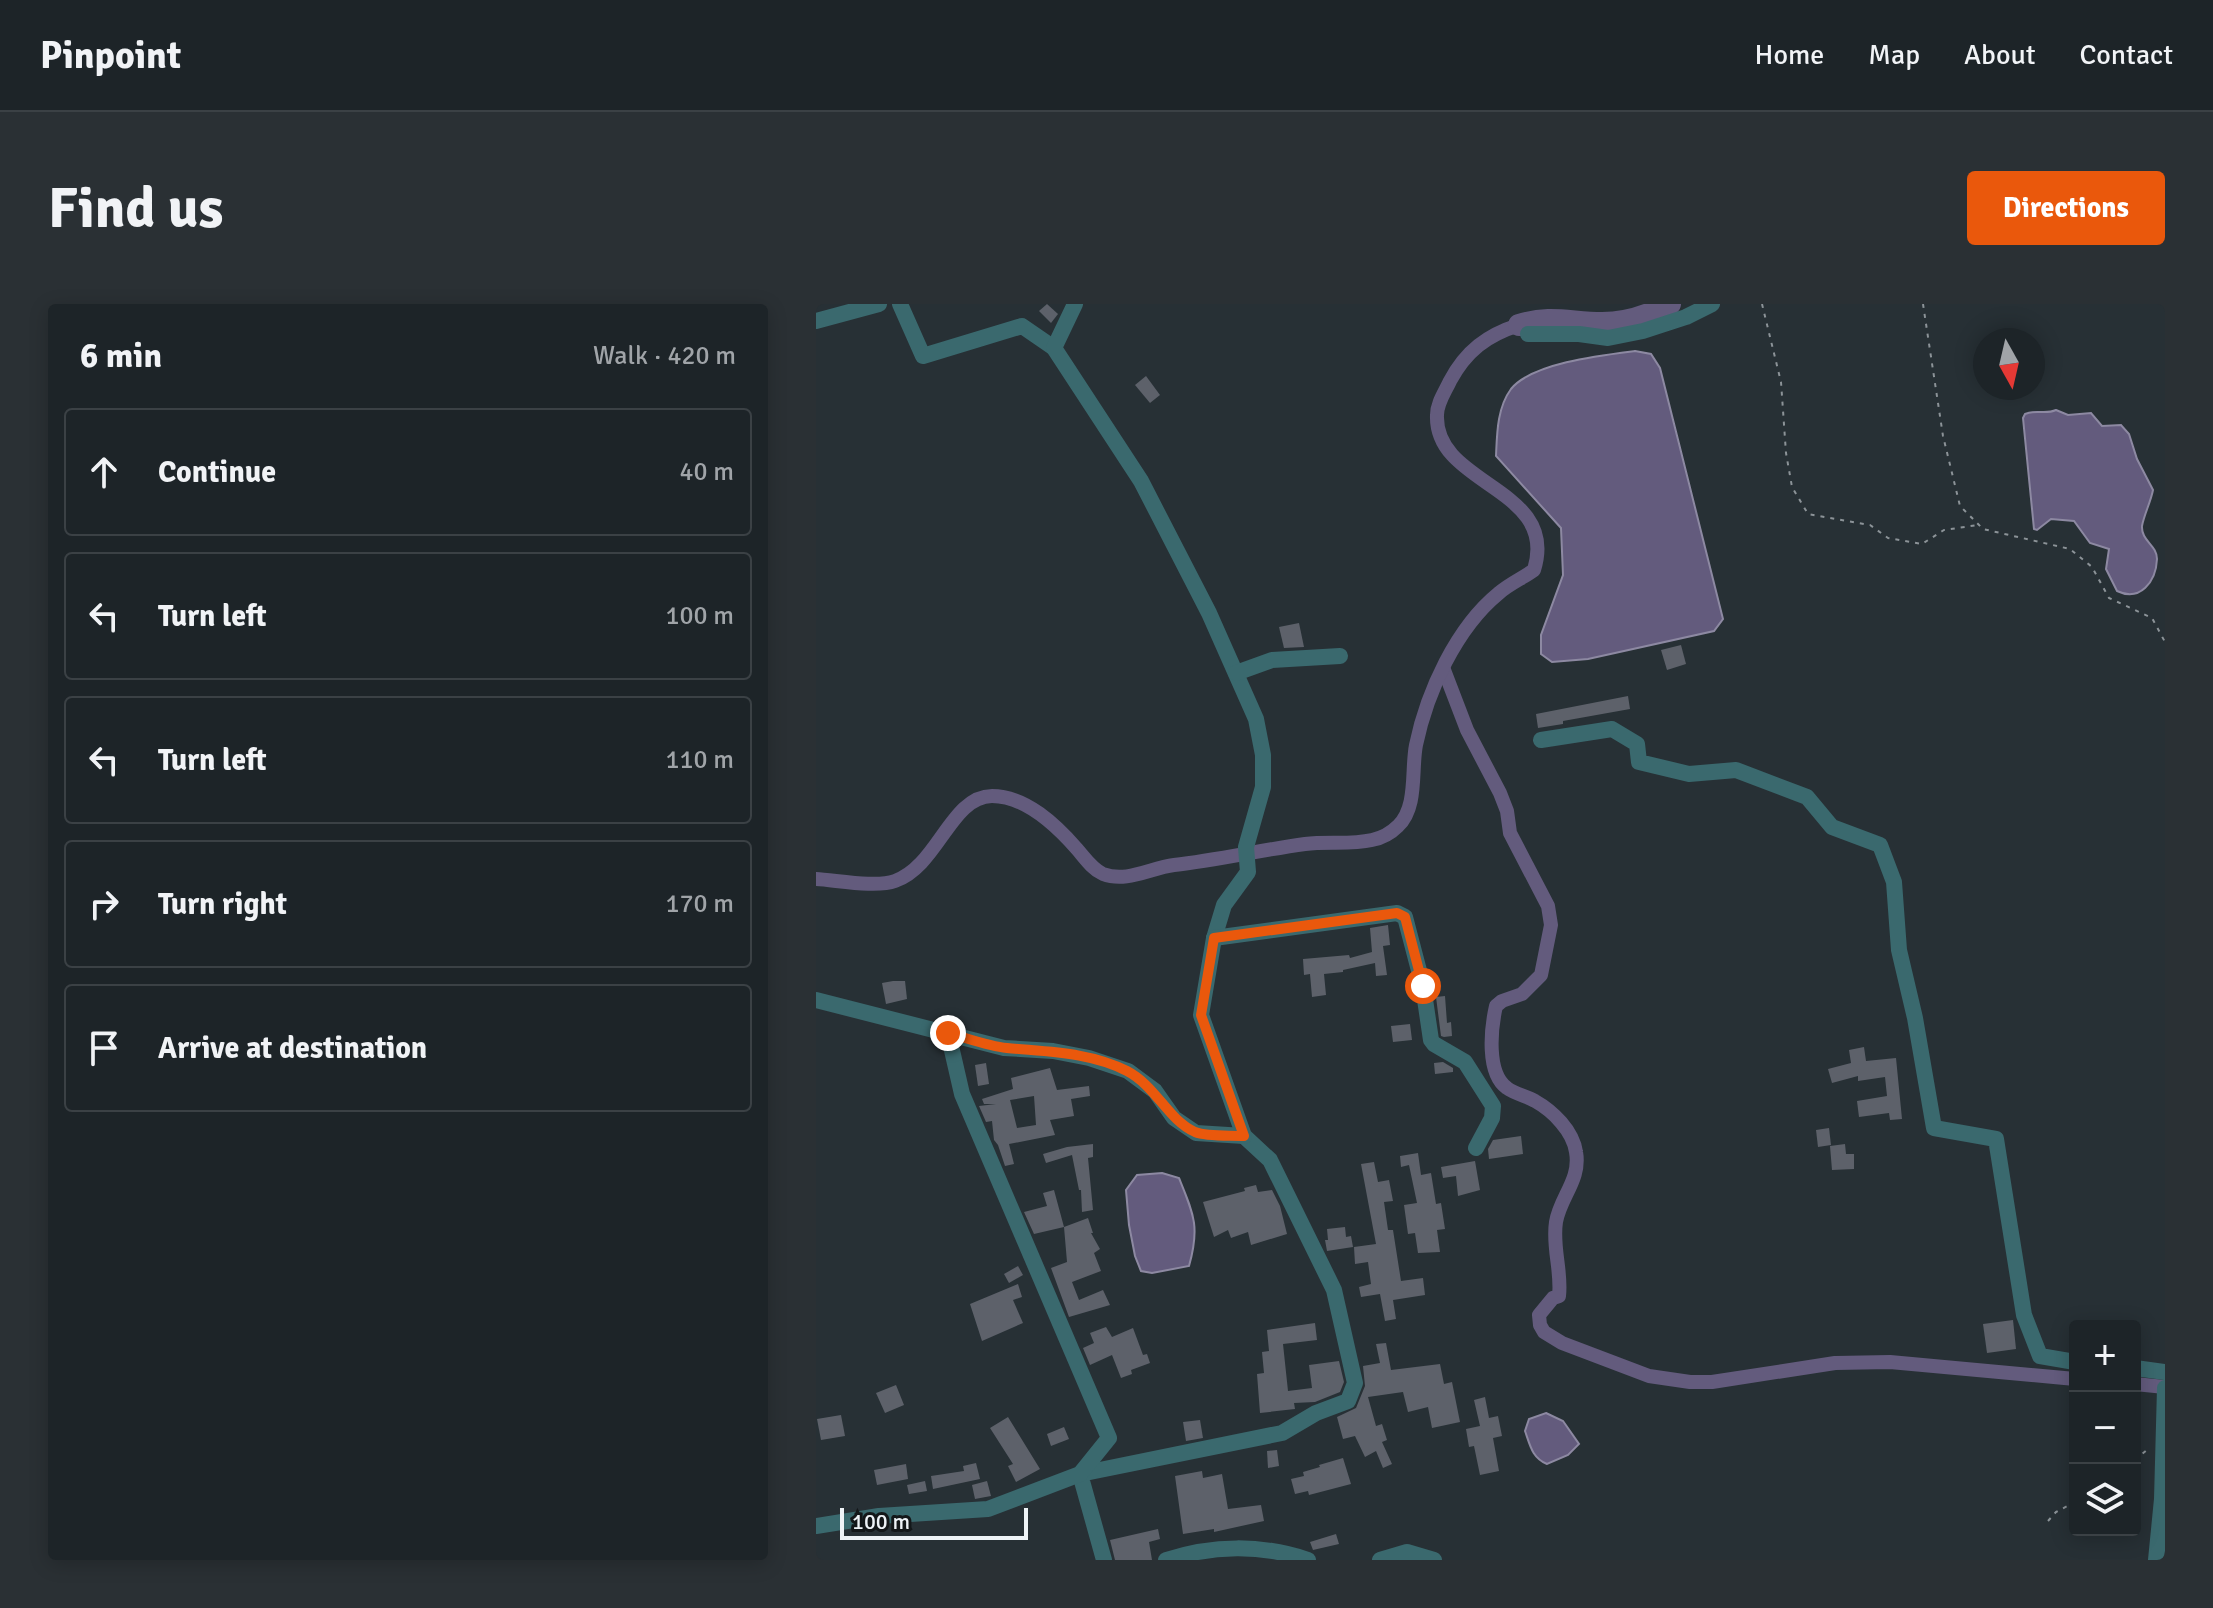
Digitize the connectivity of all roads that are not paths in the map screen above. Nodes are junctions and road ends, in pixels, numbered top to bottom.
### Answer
1 (879, 304) edge
2 (900, 304) edge
3 (1075, 304) edge
4 (1712, 304) edge
5 (816, 321) edge
6 (1528, 334) dead end
7 (1054, 348) junction
8 (1340, 656) dead end
9 (1236, 673) junction
10 (1541, 740) dead end
11 (1214, 938) junction
12 (816, 1000) edge
13 (948, 1033) junction
14 (1244, 1136) junction
15 (1476, 1148) dead end
16 (2069, 1361) edge
17 (2141, 1369) edge
18 (2165, 1372) edge
19 (2165, 1388) edge
20 (1080, 1474) junction
21 (816, 1526) edge
22 (1104, 1560) edge
23 (1166, 1560) edge
24 (1308, 1560) edge
25 (1380, 1560) edge
26 (1434, 1560) edge
27 (2156, 1560) edge

1 - 5 street
2 - 7 street
3 - 7 street
4 - 6 street
7 - 9 street
8 - 9 street
9 - 11 street
10 - 16 street
11 - 14 street
11 - 15 street
12 - 13 street
13 - 14 street
13 - 20 street
14 - 20 street
17 - 18 street
19 - 27 street
20 - 21 street
20 - 22 street
23 - 24 street
25 - 26 street

